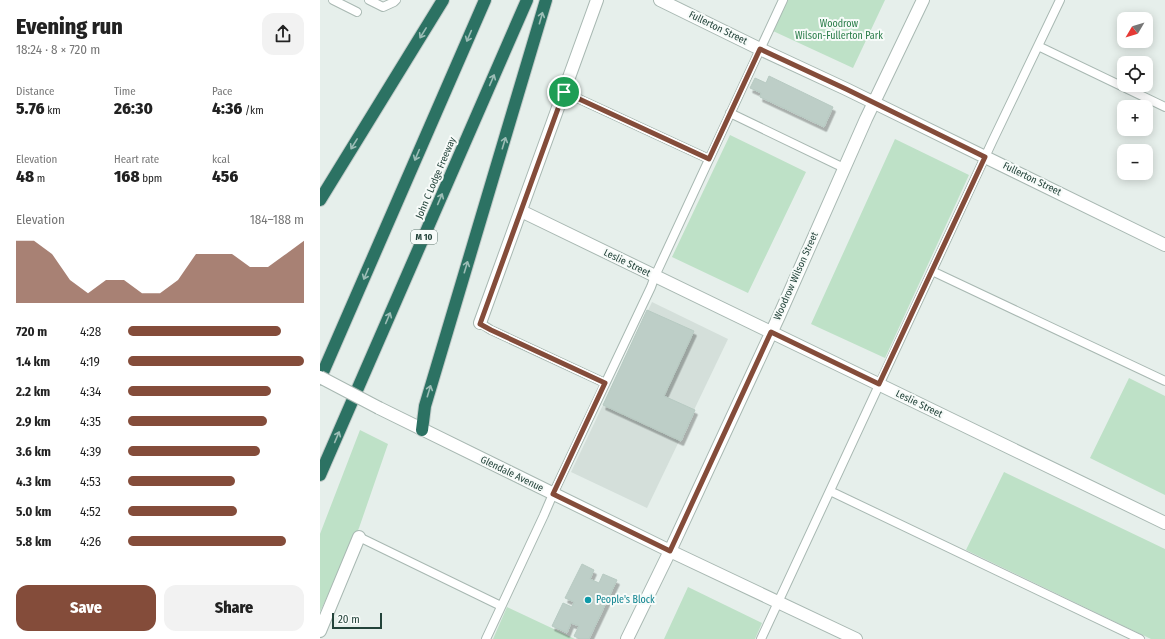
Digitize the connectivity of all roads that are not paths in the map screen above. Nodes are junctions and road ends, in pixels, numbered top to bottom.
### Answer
1 (333, 0) edge
2 (369, 0) edge
3 (396, 0) edge
4 (443, 0) edge
5 (485, 0) edge
6 (527, 0) edge
7 (546, 0) edge
8 (597, 0) edge
9 (660, 0) edge
10 (783, 0) edge
11 (923, 0) edge
12 (1060, 0) edge
13 (357, 12) dead end
14 (1038, 46) junction
15 (760, 49) junction
16 (564, 92) junction
17 (874, 102) junction
18 (1165, 107) edge
19 (730, 113) junction
20 (985, 157) junction
21 (709, 159) junction
22 (844, 168) junction
23 (320, 200) edge
24 (521, 211) junction
25 (1165, 245) edge
26 (932, 271) junction
27 (655, 276) junction
28 (480, 324) joint
29 (771, 332) junction
30 (320, 378) edge
31 (1165, 381) edge
32 (605, 383) junction
33 (879, 384) junction
34 (422, 430) junction
35 (320, 475) edge
36 (830, 491) junction
37 (553, 494) junction
38 (1165, 523) edge
39 (359, 537) joint
40 (670, 551) junction
41 (778, 602) junction
42 (501, 606) junction
43 (320, 630) edge
44 (486, 639) edge
45 (627, 639) edge
46 (761, 639) edge
47 (856, 639) edge
48 (1140, 639) edge

1 - 13 lane
2 - 3 lane
4 -> 23 highway
5 -> 30 highway
35 -> 6 highway, John C Lodge Freeway / M 10
34 -> 7 highway
8 - 16 street
9 - 15 street, Fullerton Street
10 - 15 lane
11 - 17 street, Woodrow Wilson Street
12 - 14 lane
14 - 18 lane
14 - 20 lane
15 - 17 street, Fullerton Street
15 - 19 lane
16 - 21 lane
16 - 24 street
17 - 20 street, Fullerton Street
17 - 22 street, Woodrow Wilson Street
19 - 21 lane
19 - 22 lane
20 - 25 street, Fullerton Street
20 - 26 lane
21 - 27 lane
22 - 29 street, Woodrow Wilson Street
24 - 27 street, Leslie Street
24 - 28 street
26 - 31 lane
26 - 33 lane
27 - 29 street, Leslie Street
27 - 32 lane
28 - 32 lane
29 - 33 street, Leslie Street
29 - 40 street, Woodrow Wilson Street
30 - 34 street, Glendale Avenue, bridge
32 - 37 lane
33 - 36 lane
33 - 38 street, Leslie Street
34 - 37 street, Glendale Avenue
36 - 41 lane
36 - 48 lane
37 - 40 street, Glendale Avenue
37 - 42 lane
39 - 42 lane
39 - 43 street
40 - 41 street, Glendale Avenue
40 - 45 street, Woodrow Wilson Street
41 - 46 lane
41 - 47 street, Glendale Avenue
42 - 44 lane

